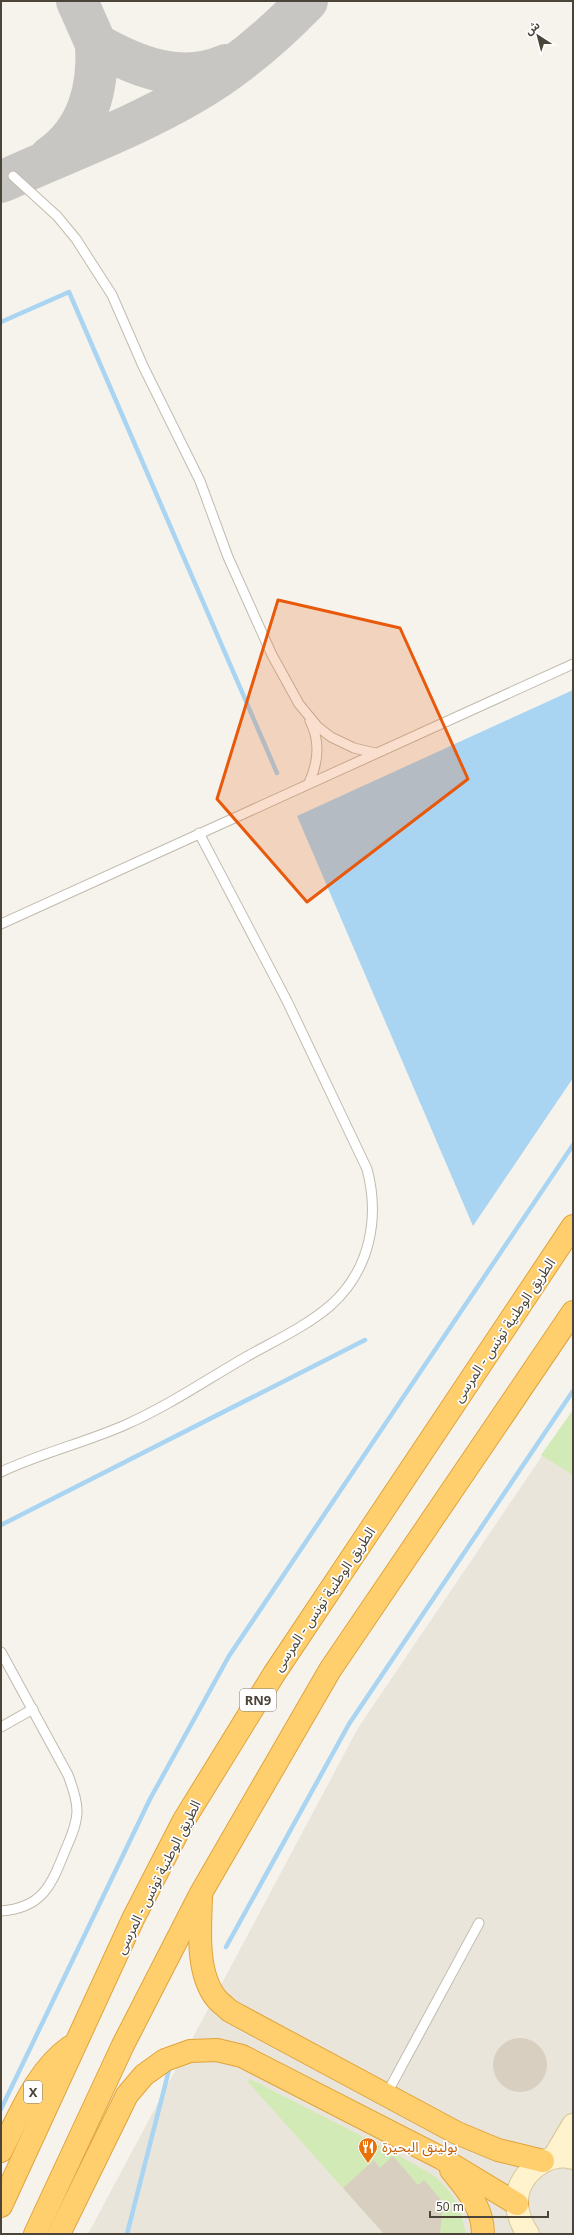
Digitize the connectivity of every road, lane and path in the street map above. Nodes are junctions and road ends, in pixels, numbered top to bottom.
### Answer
1 (13, 176) dead end
2 (573, 664) edge
3 (308, 716) junction
4 (375, 753) junction
5 (309, 783) junction
6 (199, 833) junction
7 (1, 924) edge
8 (573, 1226) edge
9 (573, 1312) edge
10 (1, 1472) edge
11 (1, 1652) edge
12 (32, 1709) junction
13 (1, 1727) edge
14 (201, 1893) junction
15 (1, 1911) edge
16 (479, 1923) dead end
17 (76, 2043) junction
18 (386, 2095) junction
19 (573, 2125) edge
20 (1, 2151) edge
21 (441, 2158) junction
22 (557, 2159) edge
23 (1, 2206) edge
24 (519, 2223) edge
25 (35, 2234) edge
26 (59, 2234) edge
27 (483, 2234) edge

1 - 3 lane
2 - 4 lane
3 - 4 lane
3 - 5 lane
4 - 5 lane
5 - 6 lane
6 - 7 lane
6 - 10 lane
8 - 17 highway, الطريق الوطنية تونس - المرسى / RN9
9 - 14 highway
11 - 12 lane
12 - 13 lane
12 - 15 lane
14 - 18 highway
14 - 25 highway
16 - 18 lane
17 - 20 highway, X
17 - 23 highway, الطريق الوطنية تونس - المرسى / RN9
18 - 22 highway
19 - 22 main road
21 - 24 highway
21 - 26 highway
21 - 27 highway
22 - 24 main road

